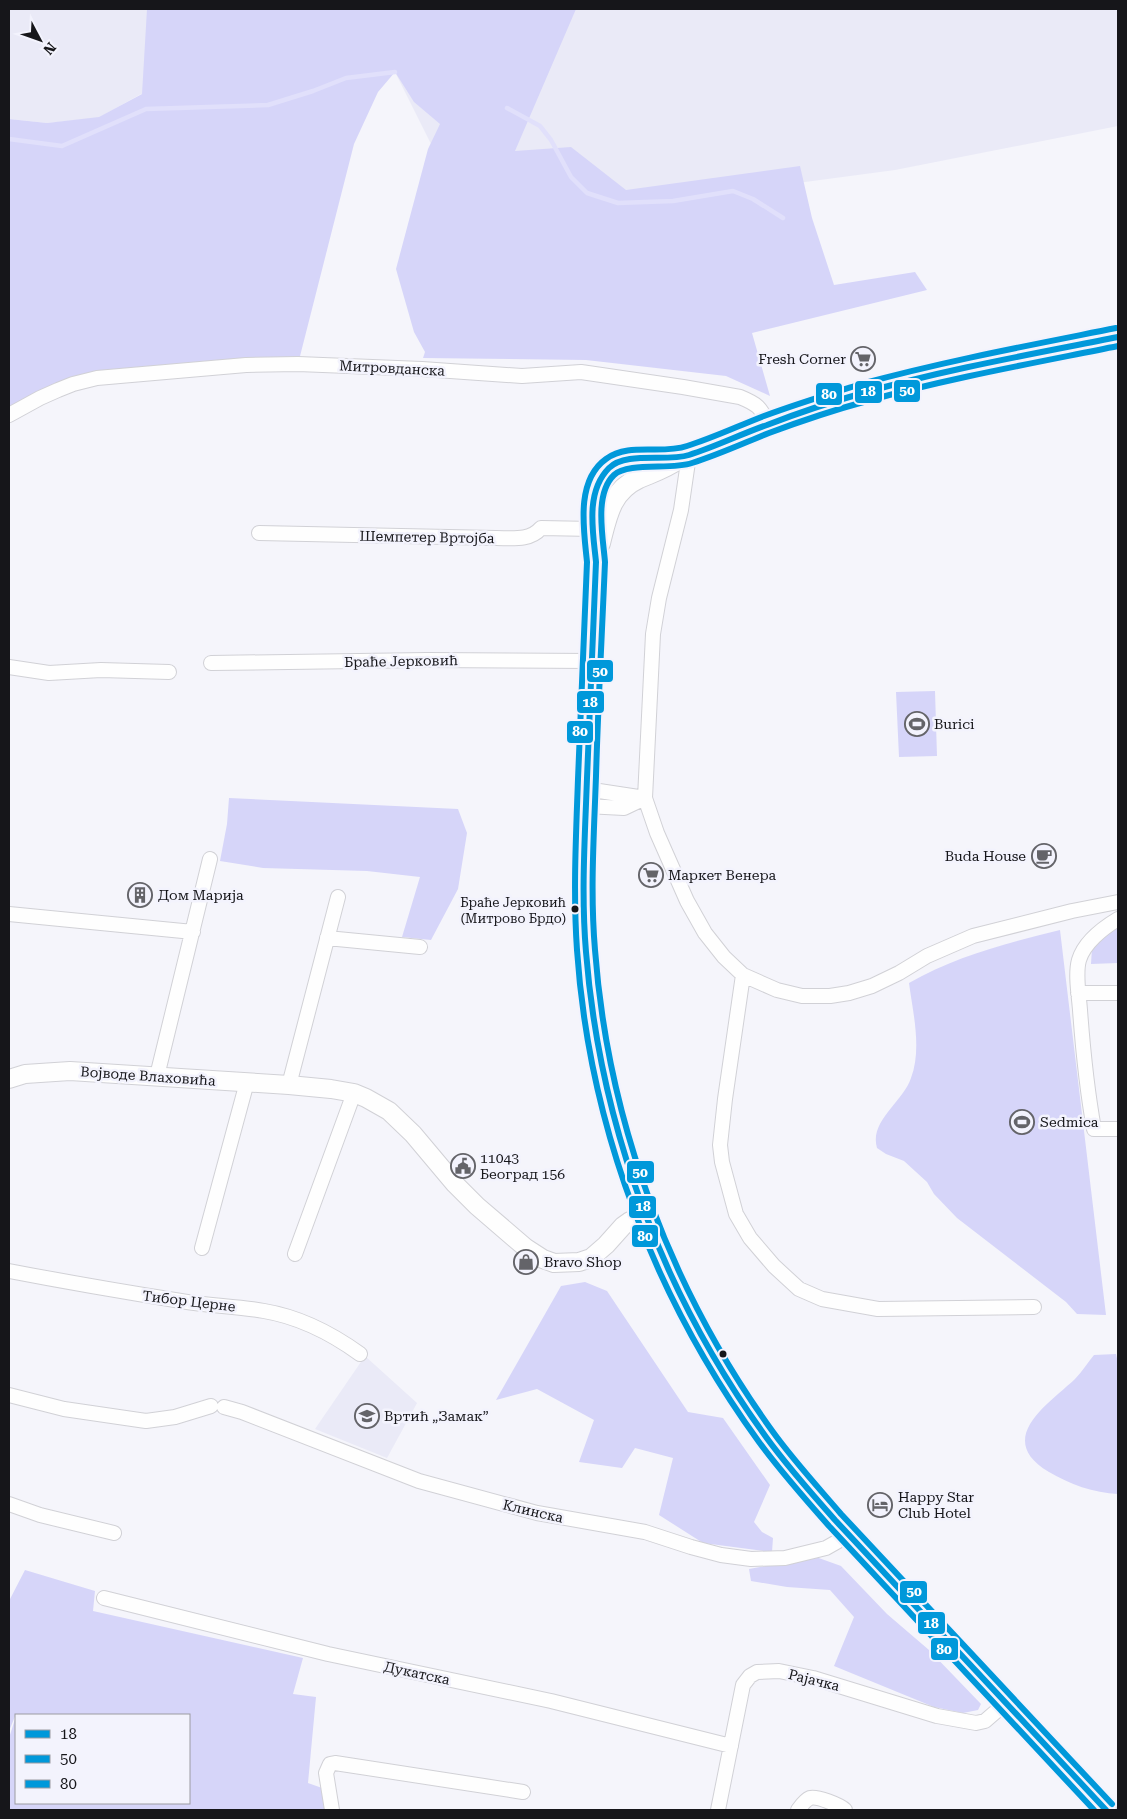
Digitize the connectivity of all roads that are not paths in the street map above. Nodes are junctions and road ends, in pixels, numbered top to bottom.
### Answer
1 (1118, 337) edge
2 (9, 416) edge
3 (768, 424) junction
4 (684, 456) junction
5 (593, 529) junction
6 (259, 533) dead end
7 (596, 562) junction
8 (592, 662) junction
9 (211, 663) dead end
10 (9, 667) edge
11 (169, 672) dead end
12 (586, 798) junction
13 (645, 798) junction
14 (210, 859) dead end
15 (338, 897) dead end
16 (1118, 902) edge
17 (9, 914) edge
18 (1118, 919) edge
19 (193, 932) junction
20 (327, 938) junction
21 (420, 947) dead end
22 (743, 975) junction
23 (1078, 993) junction
24 (1118, 993) edge
25 (158, 1076) junction
26 (9, 1079) edge
27 (247, 1082) junction
28 (289, 1084) junction
29 (354, 1093) junction
30 (1118, 1129) edge
31 (645, 1216) junction
32 (202, 1248) dead end
33 (295, 1254) dead end
34 (9, 1271) edge
35 (1034, 1307) dead end
36 (360, 1354) dead end
37 (9, 1395) edge
38 (9, 1504) edge
39 (114, 1533) dead end
40 (849, 1535) junction
41 (104, 1598) dead end
42 (1007, 1702) junction
43 (731, 1746) junction
44 (523, 1792) dead end
45 (332, 1810) edge
46 (718, 1810) edge
47 (798, 1810) edge
48 (845, 1810) edge
49 (1106, 1810) edge

1 - 3 main road
2 - 3 street, Митровданска
3 - 4 main road
4 - 5 main road
4 - 7 main road
4 - 13 street
5 - 6 street, Шемпетер Вртојба
5 - 7 main road
7 - 8 main road
8 - 9 street, Браће Јерковић
8 - 12 main road
10 - 11 street
12 - 13 street
12 - 31 main road
13 - 22 street
14 - 19 street
15 - 20 street
16 - 22 street
17 - 19 street
18 - 23 street
19 - 25 street
20 - 21 street
20 - 28 street
22 - 35 street
23 - 24 street
23 - 30 street
25 - 26 street, Војводе Влаховића
25 - 27 street, Војводе Влаховића
27 - 28 street, Војводе Влаховића
27 - 32 street
28 - 29 street, Војводе Влаховића
29 - 31 street, Војводе Влаховића
29 - 33 street
31 - 40 main road
34 - 36 street, Тибор Церне
37 - 40 street, Клинска
38 - 39 street
40 - 42 main road
41 - 43 street, Дукатска
42 - 43 street, Рајачка
42 - 49 main road
43 - 46 street, Рајачка
44 - 45 street
47 - 48 street

